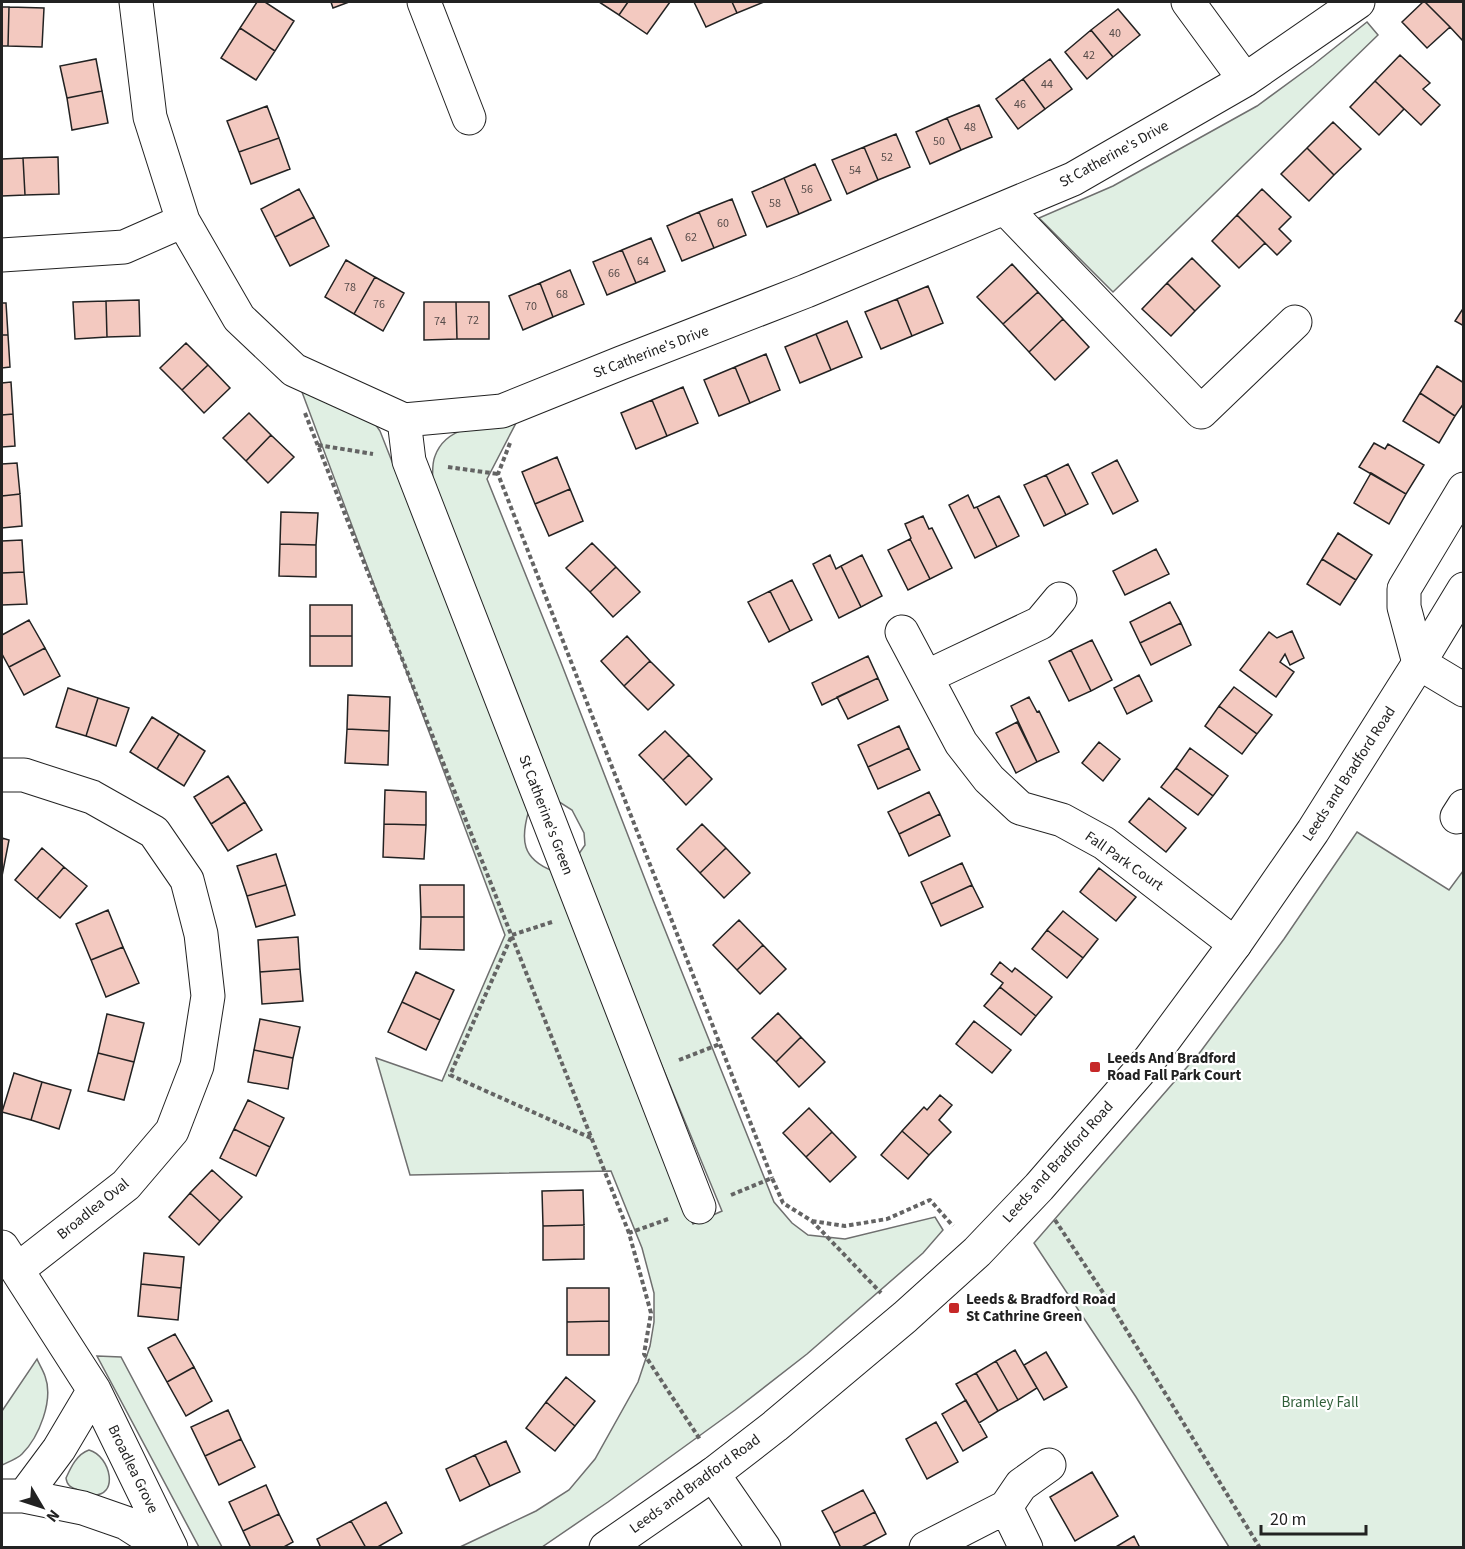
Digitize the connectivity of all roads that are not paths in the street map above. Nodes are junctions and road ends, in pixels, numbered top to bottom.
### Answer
1 (136, 2) edge
2 (424, 2) edge
3 (1188, 2) edge
4 (1358, 2) edge
5 (1245, 80) junction
6 (469, 118) dead end
7 (1005, 208) junction
8 (183, 220) junction
9 (2, 255) edge
10 (1295, 322) dead end
11 (404, 420) junction
12 (1464, 489) edge
13 (1464, 589) edge
14 (1060, 599) dead end
15 (903, 632) dead end
16 (1419, 663) junction
17 (926, 677) junction
18 (1464, 690) edge
19 (2, 775) edge
20 (1235, 944) junction
21 (699, 1208) road end
22 (9, 1258) edge
23 (94, 1390) junction
24 (1049, 1465) dead end
25 (716, 1471) junction
26 (13, 1496) edge
27 (1006, 1507) junction
28 (165, 1548) edge
29 (171, 1548) edge
30 (606, 1548) edge
31 (764, 1548) edge
32 (926, 1548) edge
33 (1026, 1548) edge

1 - 8 street, St Catherine's Drive
2 - 6 street
3 - 5 street
4 - 5 street, St Catherine's Drive
5 - 7 street, St Catherine's Drive
7 - 10 street
7 - 11 street, St Catherine's Drive
8 - 9 street
8 - 11 street, St Catherine's Drive
11 - 21 street, St Catherine's Green
12 - 16 street
13 - 16 street, Leeds and Bradford Road
14 - 17 street
15 - 17 street, Fall Park Court
16 - 18 street
16 - 20 street, Leeds and Bradford Road
17 - 20 street, Fall Park Court
19 - 22 street, Broadlea Oval
20 - 25 street, Leeds and Bradford Road
22 - 23 street, Broadlea Grove
23 - 26 street, Broadlea Grove
23 - 29 street, Broadlea Grove
24 - 27 street
25 - 30 street, Leeds and Bradford Road
25 - 31 street
26 - 28 street, Broadlea Grove
27 - 32 street
27 - 33 street

